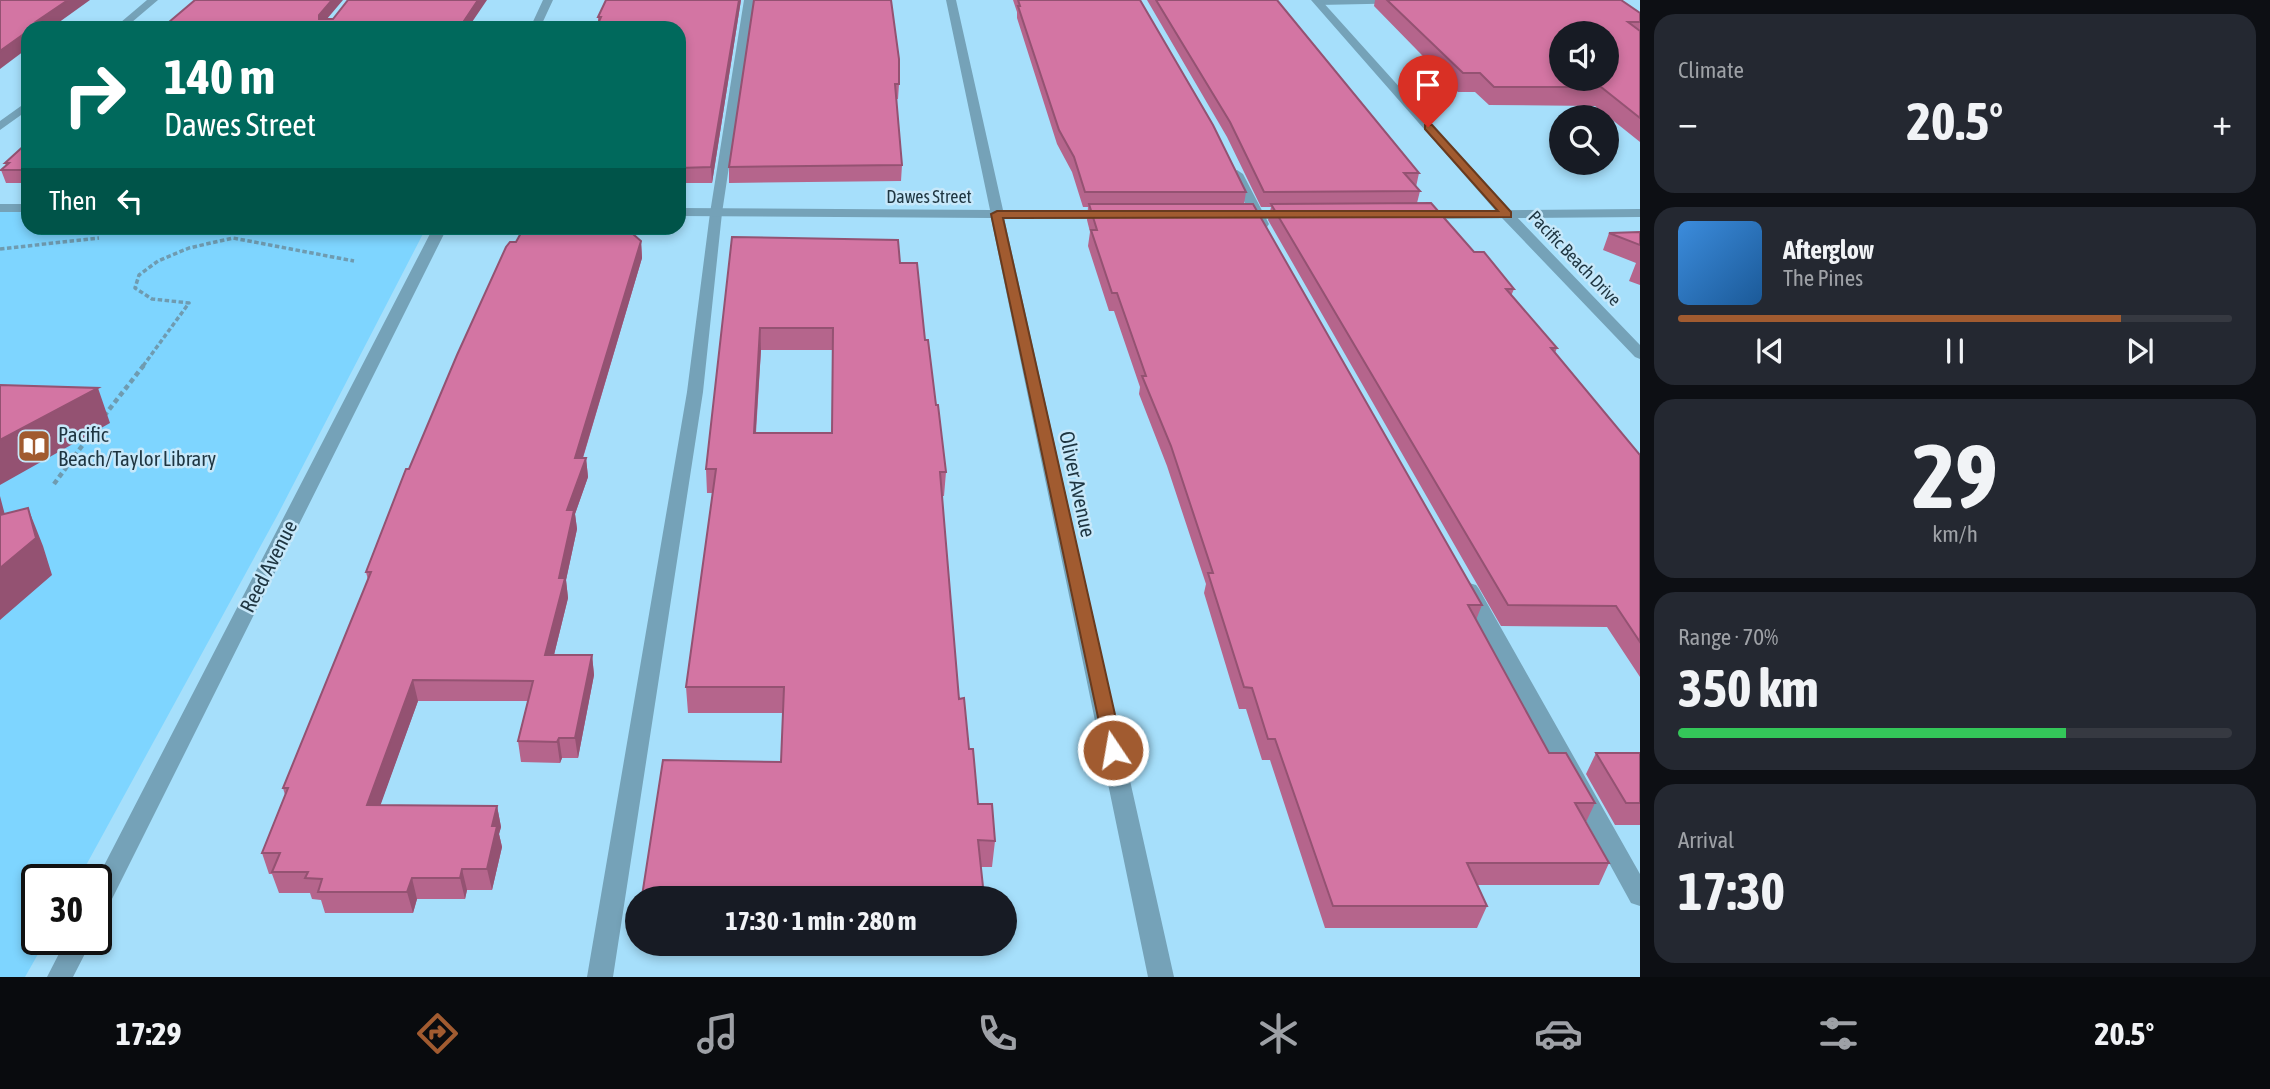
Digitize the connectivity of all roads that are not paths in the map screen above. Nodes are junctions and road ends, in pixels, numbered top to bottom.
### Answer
1 (153, 0) edge
2 (548, 0) edge
3 (749, 0) edge
4 (951, 0) edge
5 (1414, 0) edge
6 (1317, 1) edge
7 (128, 21) edge
8 (538, 21) edge
9 (21, 110) edge
10 (0, 127) edge
11 (1231, 162) edge
12 (0, 208) edge
13 (21, 208) edge
14 (686, 212) edge
15 (716, 213) junction
16 (1640, 213) edge
17 (997, 214) junction
18 (1132, 215) edge
19 (1229, 215) edge
20 (1256, 215) junction
21 (1310, 215) edge
22 (1405, 215) edge
23 (1507, 215) junction
24 (436, 235) edge
25 (1272, 242) edge
26 (1640, 354) edge
27 (1462, 576) edge
28 (112, 874) edge
29 (1640, 896) edge
30 (71, 955) edge
31 (60, 977) edge
32 (600, 977) edge
33 (1161, 977) edge

1 - 7 street
2 - 8 street
3 - 15 street
4 - 17 street, Oliver Avenue
5 - 6 street
6 - 23 street, Pacific Beach Drive
9 - 10 street
11 - 20 street
12 - 13 street
14 - 15 street, Dawes Street
15 - 17 street, Dawes Street
15 - 32 street
16 - 23 street
17 - 18 street, Dawes Street
17 - 33 street, Oliver Avenue
19 - 20 street
20 - 21 street
20 - 25 street
22 - 23 street
23 - 26 street, Pacific Beach Drive
24 - 28 street, Reed Avenue
27 - 29 street
30 - 31 street

